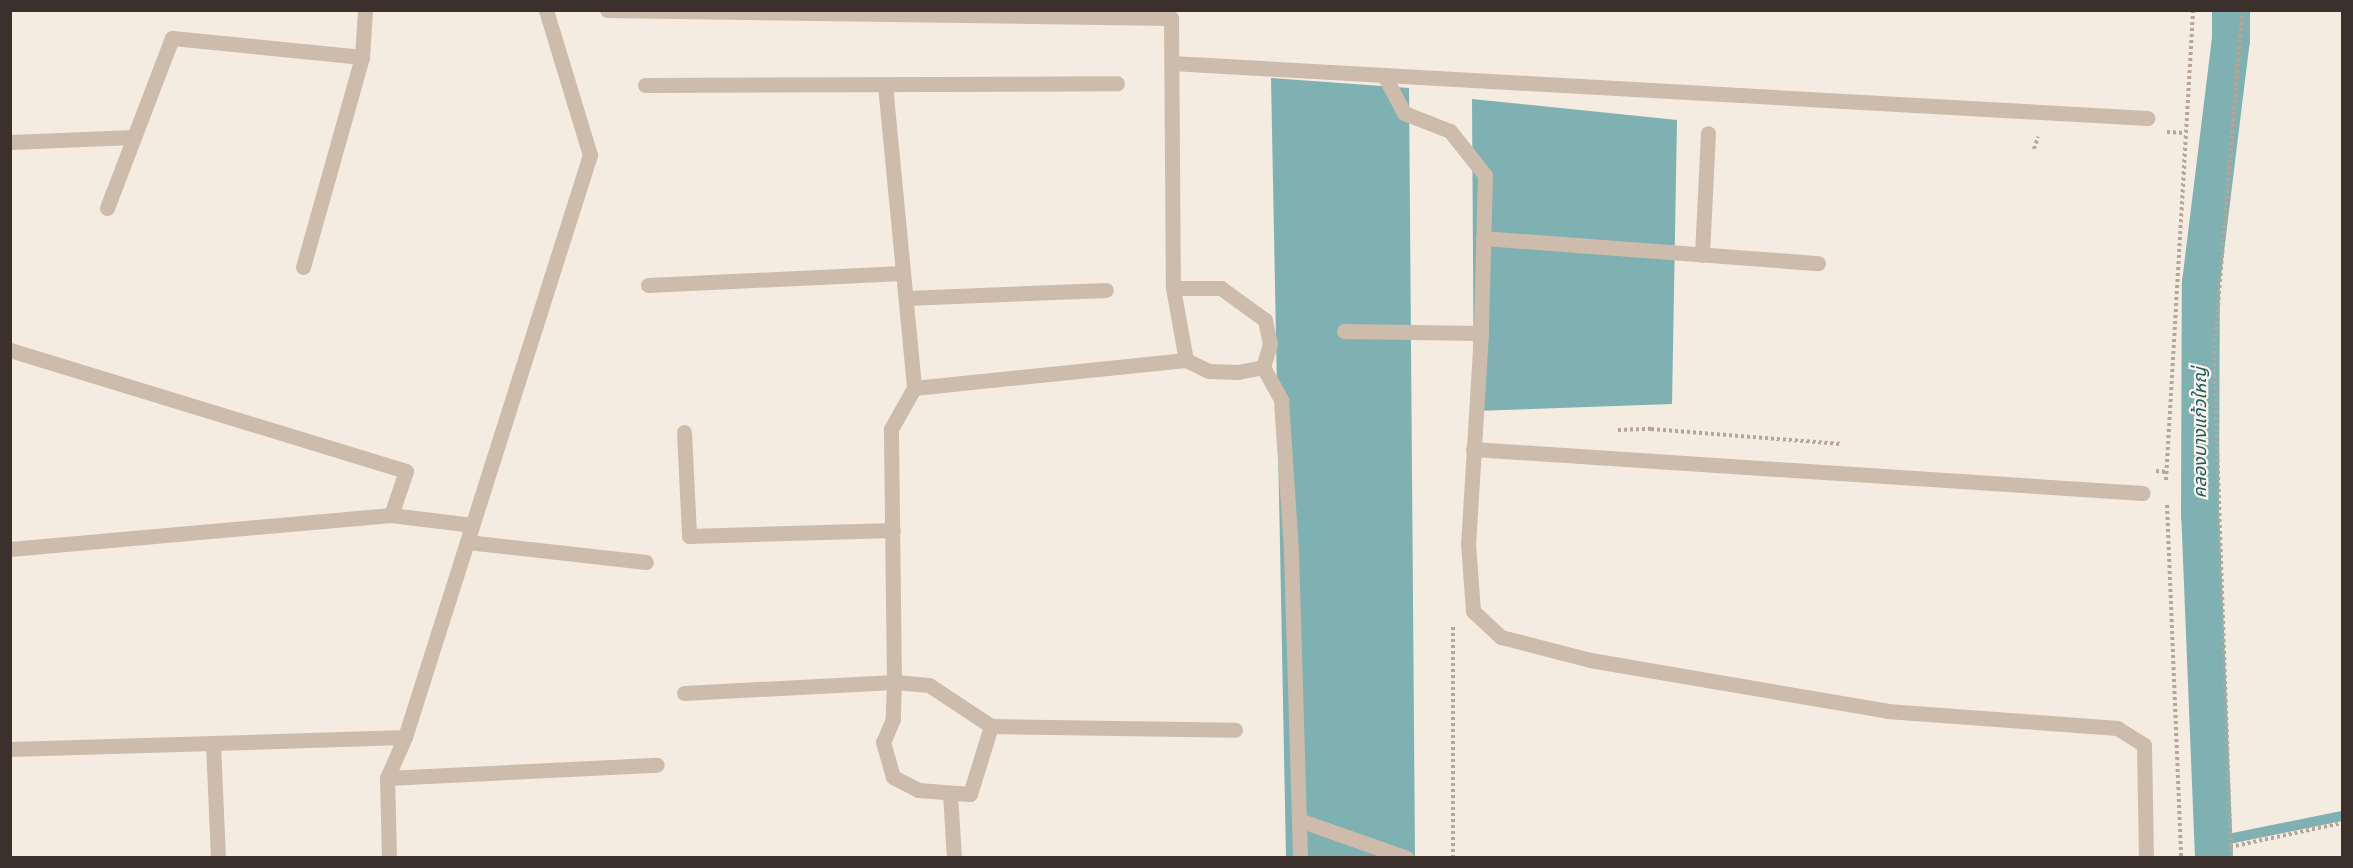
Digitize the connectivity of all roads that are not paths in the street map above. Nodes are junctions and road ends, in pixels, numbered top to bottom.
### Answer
1 (365, 10) edge
2 (546, 10) edge
3 (608, 10) edge
4 (362, 57) junction
5 (1172, 63) junction
6 (1384, 75) junction
7 (1118, 83) dead end
8 (645, 85) dead end
9 (885, 85) junction
10 (2147, 118) dead end
11 (1708, 133) dead end
12 (134, 137) junction
13 (10, 142) edge
14 (107, 208) dead end
15 (1483, 238) junction
16 (1702, 255) junction
17 (1818, 263) dead end
18 (303, 267) dead end
19 (903, 273) junction
20 (648, 285) dead end
21 (1173, 288) junction
22 (1106, 290) dead end
23 (906, 298) junction
24 (1344, 332) dead end
25 (1481, 333) junction
26 (10, 350) edge
27 (1186, 360) junction
28 (1263, 367) junction
29 (914, 388) junction
30 (684, 432) dead end
31 (1473, 449) junction
32 (2143, 493) dead end
33 (391, 515) junction
34 (472, 525) junction
35 (893, 530) junction
36 (467, 542) junction
37 (10, 549) edge
38 (646, 562) dead end
39 (894, 682) junction
40 (684, 693) dead end
41 (991, 726) junction
42 (1235, 730) dead end
43 (405, 737) junction
44 (213, 743) junction
45 (10, 749) edge
46 (657, 765) dead end
47 (387, 778) junction
48 (950, 793) junction
49 (1299, 820) junction
50 (218, 858) edge
51 (389, 858) edge
52 (954, 858) edge
53 (1300, 858) edge
54 (1407, 858) edge
55 (2146, 858) edge

1 - 4 street
2 - 34 street
3 - 5 street
4 - 12 street
4 - 18 street
5 - 6 street
5 - 21 street
6 - 10 street
6 - 15 street
7 - 9 street
8 - 9 street
9 - 19 street
11 - 16 street
12 - 13 street
12 - 14 street
15 - 16 street
15 - 25 street
16 - 17 street
19 - 20 street
19 - 23 street
21 - 27 street
21 - 28 street
22 - 23 street
23 - 29 street
24 - 25 street
25 - 31 street
26 - 33 street
27 - 28 street
27 - 29 street
28 - 49 street
29 - 35 street
30 - 35 street
31 - 32 street
31 - 55 street
33 - 34 street
33 - 37 street
34 - 36 street
35 - 39 street
36 - 38 street
36 - 43 street
39 - 40 street
39 - 41 street
39 - 48 street
41 - 42 street
41 - 48 street
43 - 44 street
43 - 47 street
44 - 45 street
44 - 50 street
46 - 47 street
47 - 51 street
48 - 52 street
49 - 53 street
49 - 54 street

